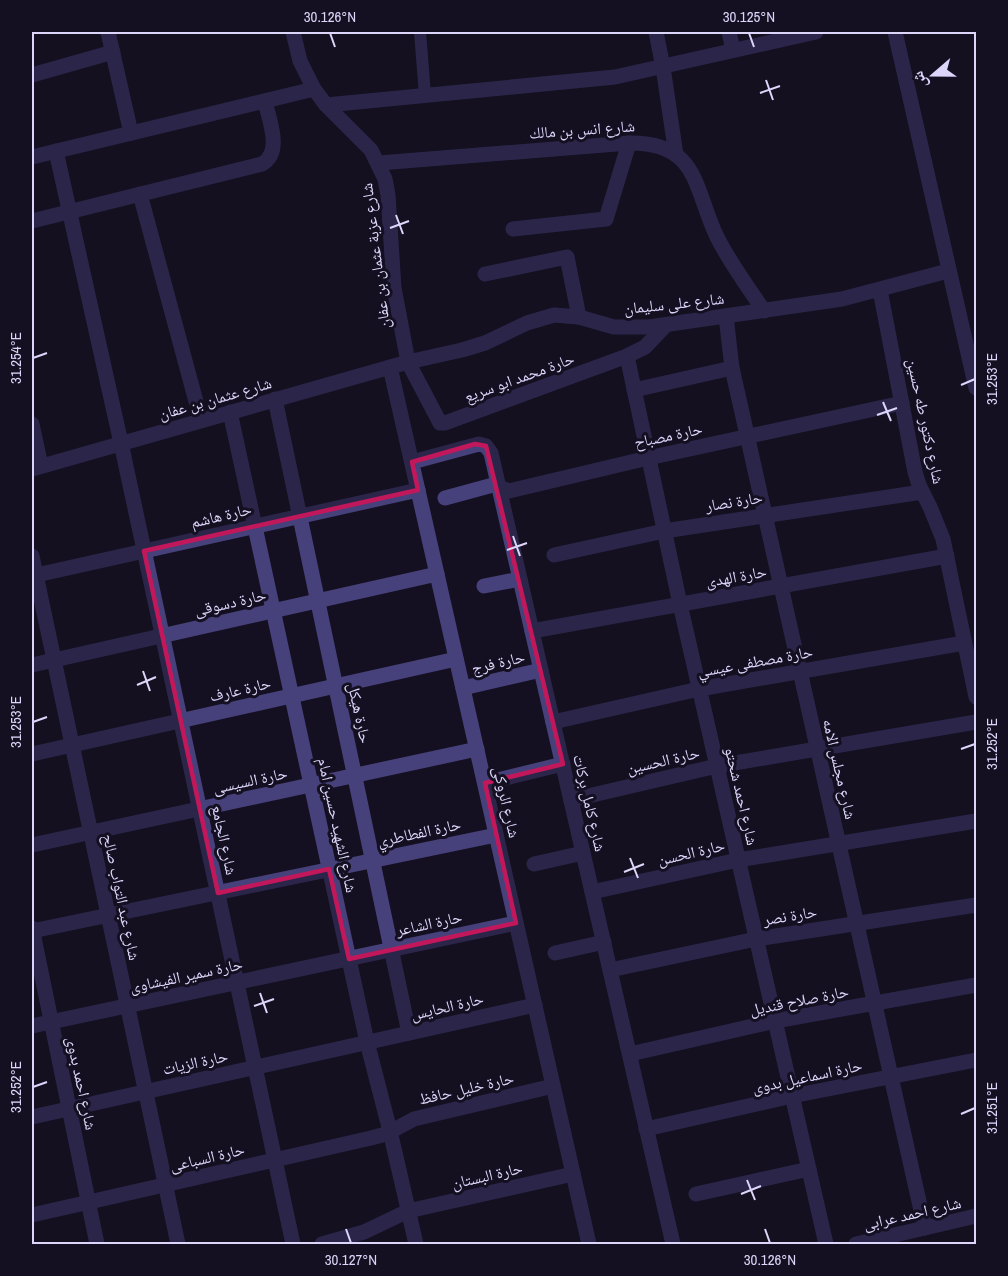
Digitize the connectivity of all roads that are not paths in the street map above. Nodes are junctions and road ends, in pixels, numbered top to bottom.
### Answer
1 (108, 32) edge
2 (293, 32) edge
3 (420, 32) edge
4 (656, 32) edge
5 (729, 32) edge
6 (808, 32) edge
7 (895, 32) edge
8 (733, 50) junction
9 (113, 52) junction
10 (663, 67) junction
11 (32, 75) edge
12 (314, 89) junction
13 (425, 95) junction
14 (265, 100) junction
15 (326, 105) junction
16 (131, 132) junction
17 (629, 143) junction
18 (56, 151) junction
19 (676, 155) junction
20 (32, 157) edge
21 (379, 163) junction
22 (140, 194) junction
23 (69, 211) junction
24 (32, 220) edge
25 (513, 229) dead end
26 (948, 271) junction
27 (485, 274) dead end
28 (880, 290) junction
29 (764, 311) junction
30 (726, 316) junction
31 (579, 317) junction
32 (666, 325) junction
33 (627, 356) junction
34 (408, 362) junction
35 (390, 367) junction
36 (732, 368) junction
37 (976, 388) edge
38 (634, 390) junction
39 (275, 399) junction
40 (903, 403) junction
41 (230, 412) junction
42 (201, 420) junction
43 (32, 424) edge
44 (747, 436) junction
45 (121, 443) junction
46 (648, 458) junction
47 (412, 462) junction
48 (36, 467) edge
49 (499, 486) junction
50 (418, 490) junction
51 (922, 492) junction
52 (445, 498) dead end
53 (764, 514) junction
54 (300, 516) junction
55 (255, 526) junction
56 (664, 531) junction
57 (144, 551) junction
58 (554, 555) dead end
59 (32, 556) edge
60 (947, 556) junction
61 (437, 574) junction
62 (34, 576) edge
63 (520, 579) junction
64 (484, 586) dead end
65 (780, 586) junction
66 (318, 600) junction
67 (680, 604) junction
68 (273, 611) junction
69 (532, 631) junction
70 (163, 635) junction
71 (964, 643) junction
72 (456, 659) junction
73 (53, 660) junction
74 (32, 665) edge
75 (541, 670) junction
76 (799, 671) junction
77 (336, 686) junction
78 (463, 688) junction
79 (699, 689) junction
80 (291, 696) junction
81 (976, 697) edge
82 (181, 721) junction
83 (553, 722) junction
84 (976, 722) edge
85 (72, 745) junction
86 (477, 749) junction
87 (817, 749) junction
88 (32, 754) edge
89 (563, 764) junction
90 (717, 766) junction
91 (355, 775) junction
92 (485, 783) junction
93 (310, 785) junction
94 (571, 800) junction
95 (200, 809) junction
96 (976, 821) edge
97 (90, 833) junction
98 (496, 835) junction
99 (838, 844) junction
100 (32, 845) edge
101 (583, 853) junction
102 (373, 860) junction
103 (738, 860) junction
104 (534, 864) dead end
105 (329, 869) junction
106 (592, 892) junction
107 (218, 893) junction
108 (976, 905) edge
109 (108, 915) junction
110 (516, 923) junction
111 (856, 924) junction
112 (32, 930) edge
113 (756, 939) junction
114 (604, 942) junction
115 (392, 950) junction
116 (555, 953) dead end
117 (349, 959) junction
118 (610, 970) junction
119 (237, 982) junction
120 (976, 985) edge
121 (874, 1004) junction
122 (535, 1005) junction
123 (127, 1006) junction
124 (51, 1022) junction
125 (775, 1022) junction
126 (32, 1026) edge
127 (409, 1033) junction
128 (367, 1042) junction
129 (630, 1054) junction
130 (976, 1060) edge
131 (255, 1067) junction
132 (891, 1077) junction
133 (553, 1086) junction
134 (145, 1091) junction
135 (792, 1096) junction
136 (69, 1108) junction
137 (32, 1117) edge
138 (646, 1129) junction
139 (390, 1131) junction
140 (275, 1160) junction
141 (808, 1169) junction
142 (573, 1174) junction
143 (166, 1185) junction
144 (696, 1194) dead end
145 (88, 1203) junction
146 (408, 1211) junction
147 (32, 1215) edge
148 (976, 1216) edge
149 (925, 1228) junction
150 (97, 1245) edge
151 (178, 1245) edge
152 (293, 1245) edge
153 (322, 1245) edge
154 (416, 1245) edge
155 (589, 1245) edge
156 (673, 1245) edge
157 (826, 1245) edge
158 (856, 1245) edge

1 - 9 street
2 - 12 street, شارع عزبة عثمان بن عفان
3 - 13 lane
4 - 10 street
5 - 8 street
6 - 8 street
7 - 26 street
8 - 10 street
9 - 11 street
9 - 16 street
10 - 13 street
10 - 19 street
12 - 14 street
12 - 15 street, شارع عزبة عثمان بن عفان
13 - 15 street
14 - 16 street
14 - 22 street
15 - 21 street, شارع عزبة عثمان بن عفان
16 - 18 street
17 - 19 street, شارع انس بن مالك
17 - 21 street, شارع انس بن مالك
17 - 25 street
18 - 20 street
18 - 23 street, شارع الجامع
19 - 29 street, شارع انس بن مالك
21 - 34 street, شارع عزبة عثمان بن عفان
22 - 23 street
22 - 42 street
23 - 24 street
23 - 45 street, شارع الجامع
26 - 28 street, شارع على سليمان
26 - 37 street
27 - 31 street
28 - 29 street, شارع على سليمان
28 - 40 street, شارع دكتور طه حسين
29 - 30 street, شارع على سليمان
30 - 32 street, شارع على سليمان
30 - 36 street, شارع مجلس الامه
31 - 32 street, شارع على سليمان
31 - 34 street, شارع على سليمان
32 - 33 street, حارة محمد ابو سريع
33 - 34 street, حارة محمد ابو سريع
33 - 38 street, شارع احمد شحتو
34 - 35 street, شارع عثمان بن عفان
35 - 39 street, شارع عثمان بن عفان
35 - 47 street, شارع الروكى
36 - 38 street
36 - 44 street, شارع مجلس الامه
38 - 46 street, شارع احمد شحتو
39 - 41 street, شارع عثمان بن عفان
39 - 54 street, حارة هيكل
40 - 44 street, حارة مصباح
40 - 51 street, شارع دكتور طه حسين
41 - 42 street, شارع عثمان بن عفان
41 - 55 street, شارع الشهيد حسين امام
42 - 45 street, شارع عثمان بن عفان
43 - 48 street
44 - 46 street, حارة مصباح
44 - 53 street, شارع مجلس الامه
45 - 48 street, شارع عثمان بن عفان
45 - 57 street, شارع الجامع
46 - 49 street, حارة مصباح
46 - 56 street, شارع احمد شحتو
47 - 49 street, شارع كامل بركات
47 - 50 street, شارع الروكى
49 - 52 street, حارة مصباح
49 - 63 street, شارع كامل بركات
50 - 54 street, حارة هاشم
50 - 61 street, شارع الروكى
51 - 53 street, حارة نصار
51 - 60 street, شارع دكتور طه حسين
53 - 56 street, حارة نصار
53 - 65 street, شارع مجلس الامه
54 - 55 street, حارة هاشم
54 - 66 street, حارة هيكل
55 - 57 street, حارة هاشم
55 - 68 street, شارع الشهيد حسين امام
56 - 58 street, حارة نصار
56 - 67 street, شارع احمد شحتو
57 - 62 street, حارة هاشم
57 - 70 street, شارع الجامع
59 - 62 street, شارع عبد التواب صالح
60 - 65 street, حارة الهدى
60 - 71 street, شارع دكتور طه حسين
61 - 66 street, حارة دسوقى
61 - 72 street, شارع الروكى
62 - 73 street, شارع عبد التواب صالح
63 - 64 street
63 - 69 street, شارع كامل بركات
65 - 67 street, حارة الهدى
65 - 76 street, شارع مجلس الامه
66 - 68 street, حارة دسوقى
66 - 77 street, حارة هيكل
67 - 69 street, حارة الهدى
67 - 79 street, شارع احمد شحتو
68 - 70 street, حارة دسوقى
68 - 80 street, شارع الشهيد حسين امام
69 - 75 street, شارع كامل بركات
70 - 73 street, حارة دسوقى
70 - 82 street, شارع الجامع
71 - 76 street, حارة مصطفى عيسي
71 - 81 street, شارع دكتور طه حسين
72 - 77 street, حارة عارف
72 - 78 street, شارع الروكى
73 - 74 street, حارة دسوقى
73 - 85 street, شارع عبد التواب صالح
75 - 78 street, حارة فرج
75 - 83 street, شارع كامل بركات
76 - 79 street, حارة مصطفى عيسي
76 - 87 street, شارع مجلس الامه
77 - 80 street, حارة عارف
77 - 91 street, حارة هيكل
78 - 86 street, شارع الروكى
79 - 83 street, حارة مصطفى عيسي
79 - 90 street, شارع احمد شحتو
80 - 82 street, حارة عارف
80 - 93 street, شارع الشهيد حسين امام
82 - 85 street, حارة عارف
82 - 95 street, شارع الجامع
83 - 89 street, شارع كامل بركات
84 - 87 street, حارة الحسين
85 - 88 street, حارة عارف
85 - 97 street, شارع عبد التواب صالح
86 - 91 street, حارة السيسى
86 - 92 street, شارع الروكى
87 - 90 street, حارة الحسين
87 - 99 street, شارع مجلس الامه
89 - 92 street
89 - 94 street, شارع كامل بركات
90 - 94 street, حارة الحسين
90 - 103 street, شارع احمد شحتو
91 - 93 street, حارة السيسى
91 - 102 street, حارة هيكل
92 - 98 street, شارع الروكى
93 - 95 street, حارة السيسى
93 - 105 street, شارع الشهيد حسين امام
94 - 101 street, شارع كامل بركات
95 - 97 street, حارة السيسى
95 - 107 street, شارع الجامع
96 - 99 street, حارة الحسن
97 - 100 street, حارة السيسى
97 - 109 street, شارع عبد التواب صالح
98 - 102 street, حارة الفطاطري
98 - 110 street, شارع الروكى
99 - 103 street, حارة الحسن
99 - 111 street, شارع مجلس الامه
101 - 104 street
101 - 106 street, شارع كامل بركات
102 - 105 street, حارة الفطاطري
102 - 115 street, حارة هيكل
103 - 106 street, حارة الحسن
103 - 113 street, شارع احمد شحتو
105 - 107 street, حارة الفطاطري
105 - 117 street, شارع الشهيد حسين امام
106 - 114 street, شارع كامل بركات
107 - 109 street, حارة الفطاطري
107 - 119 street, شارع الجامع
108 - 111 street, حارة نصر
109 - 112 street, حارة الفطاطري
109 - 123 street, شارع عبد التواب صالح
110 - 115 street, حارة الشاعر
110 - 122 street, شارع الروكى
111 - 113 street, حارة نصر
111 - 121 street, شارع مجلس الامه
112 - 124 street, شارع احمد بدوى
113 - 118 street, حارة نصر
113 - 125 street, شارع احمد شحتو
114 - 116 street
114 - 118 street, شارع كامل بركات
115 - 117 street, حارة الشاعر
115 - 127 street, حارة هيكل
117 - 119 street, حارة سمير الفيشاوى
117 - 128 street, شارع الشهيد حسين امام
118 - 129 street, شارع كامل بركات
119 - 123 street, حارة سمير الفيشاوى
119 - 131 street, شارع الجامع
120 - 121 street, حارة صلاح قنديل
121 - 125 street, حارة صلاح قنديل
121 - 132 street, شارع مجلس الامه
122 - 127 street, حارة الحايس
122 - 133 street, شارع الروكى
123 - 124 street, حارة سمير الفيشاوى
123 - 134 street, شارع عبد التواب صالح
124 - 126 street, حارة سمير الفيشاوى
124 - 136 street, شارع احمد بدوى
125 - 129 street, حارة صلاح قنديل
125 - 135 street, شارع احمد شحتو
127 - 128 street, حارة الحايس
128 - 131 street, حارة الزيات
128 - 139 street, شارع الشهيد حسين امام
129 - 138 street, شارع كامل بركات
130 - 132 street, حارة اسماعيل بدوى
131 - 134 street, حارة الزيات
131 - 140 street, شارع الجامع
132 - 135 street, حارة اسماعيل بدوى
132 - 149 street, شارع مجلس الامه
133 - 139 street, حارة خليل حافظ
133 - 142 street, شارع الروكى
134 - 136 street, حارة الزيات
134 - 143 street, شارع عبد التواب صالح
135 - 138 street, حارة اسماعيل بدوى
135 - 141 street, شارع احمد شحتو
136 - 137 street, حارة الزيات
136 - 145 street, شارع احمد بدوى
138 - 156 street, شارع كامل بركات
139 - 140 street, حارة السباعى
139 - 146 street, شارع الشهيد حسين امام
140 - 143 street, حارة السباعى
140 - 152 street, شارع الجامع
141 - 144 street
141 - 157 street, شارع احمد شحتو
142 - 146 street, حارة البستان
142 - 155 street, شارع الروكى
143 - 145 street, حارة السباعى
143 - 151 street, شارع عبد التواب صالح
145 - 147 street, حارة السباعى
145 - 150 street, شارع احمد بدوى
146 - 153 street, حارة البستان
146 - 154 street, شارع الشهيد حسين امام
148 - 149 street, شارع احمد عرابى
149 - 158 street, شارع احمد عرابى

